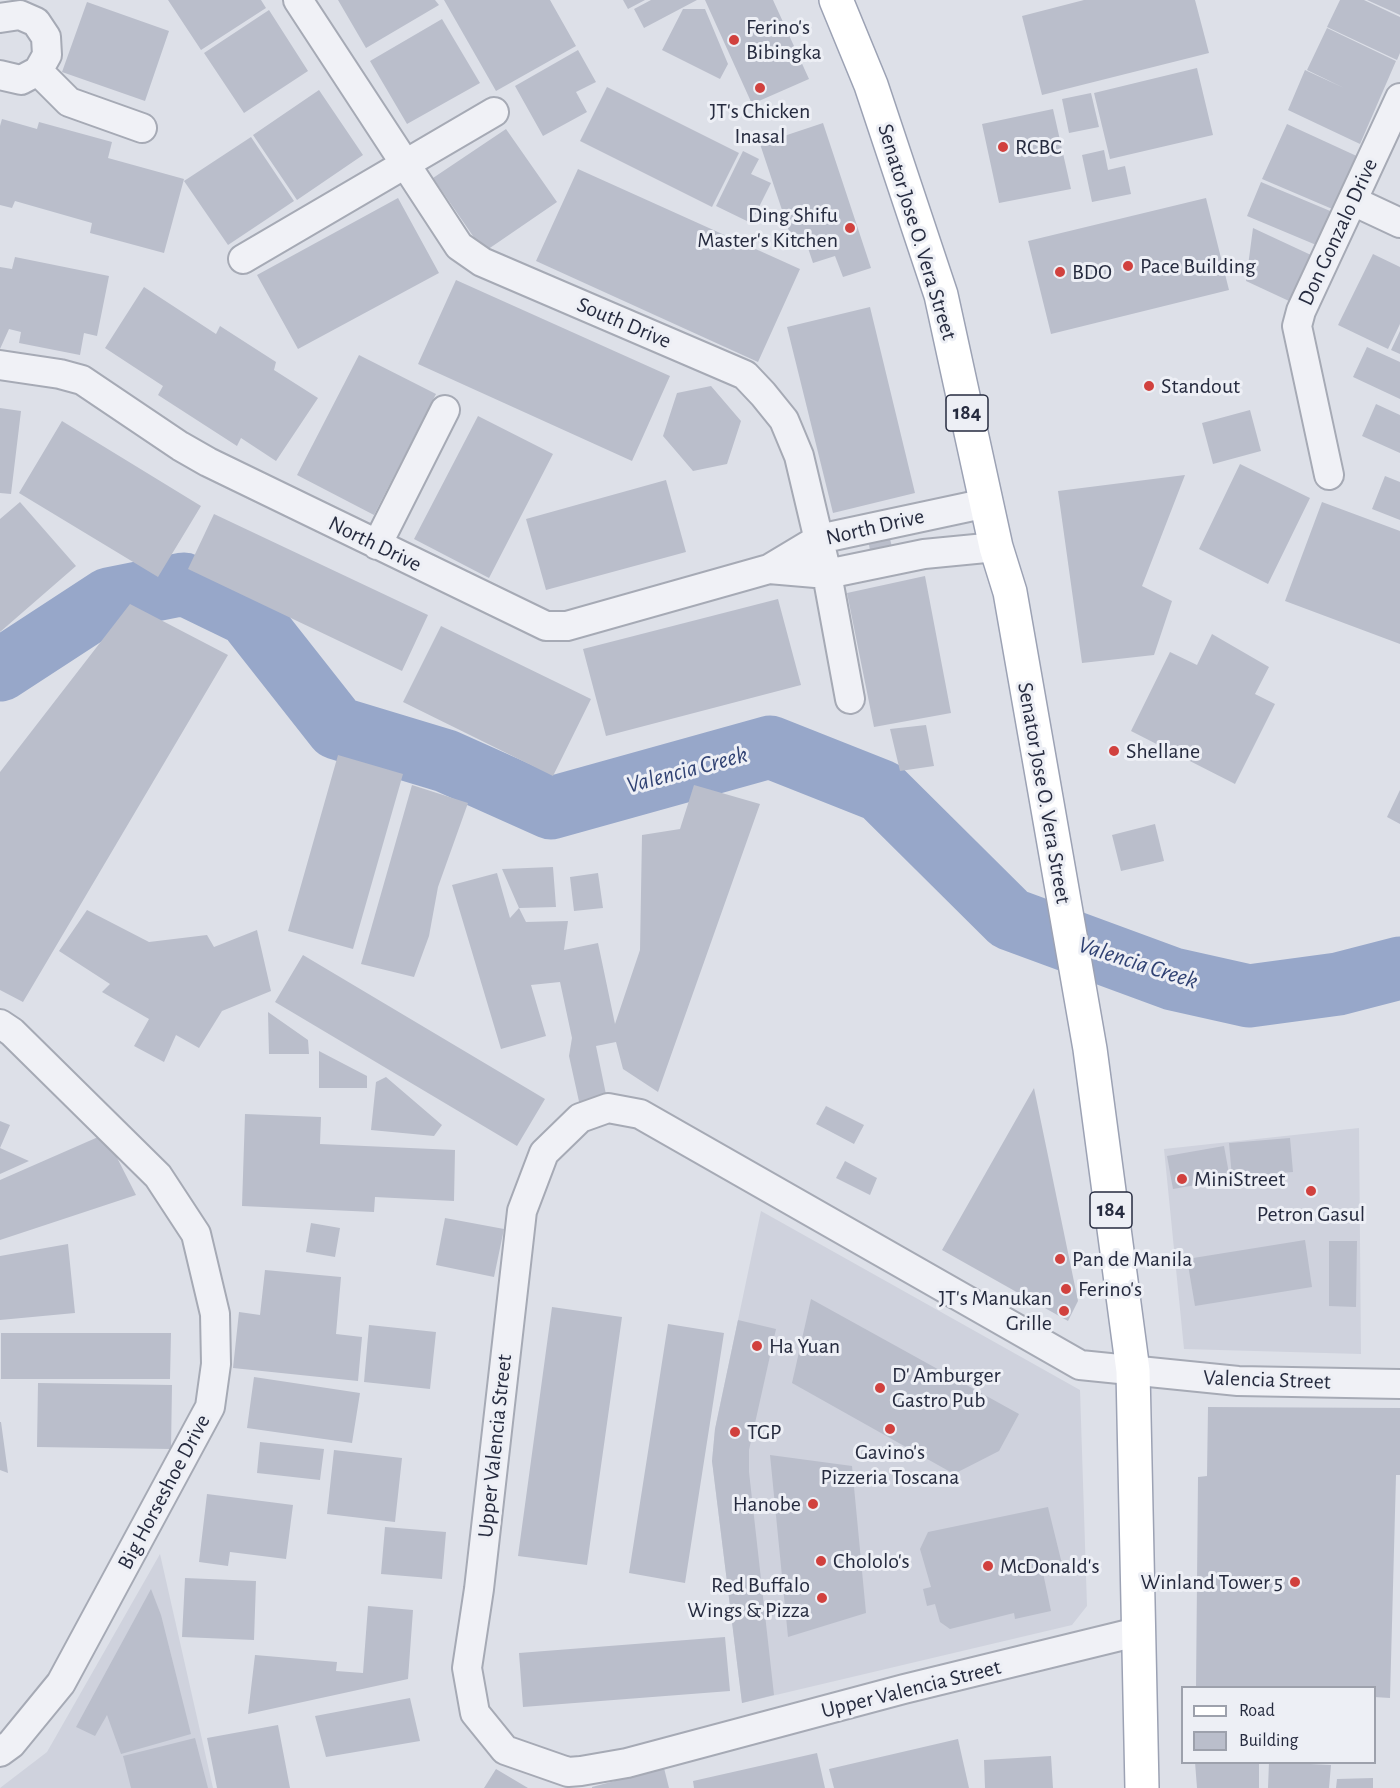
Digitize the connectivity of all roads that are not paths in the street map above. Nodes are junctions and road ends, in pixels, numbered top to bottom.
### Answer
1 (298, 0) edge
2 (836, 0) edge
3 (1, 16) edge
4 (38, 71) junction
5 (0, 75) edge
6 (1400, 98) edge
7 (494, 112) dead end
8 (142, 128) dead end
9 (405, 165) junction
10 (1353, 201) junction
11 (1400, 223) edge
12 (243, 259) dead end
13 (0, 365) edge
14 (445, 411) dead end
15 (1329, 475) dead end
16 (987, 502) junction
17 (819, 539) junction
18 (377, 545) junction
19 (996, 547) junction
20 (769, 569) junction
21 (826, 574) junction
22 (850, 699) dead end
23 (0, 1024) edge
24 (1133, 1371) junction
25 (1400, 1384) edge
26 (1137, 1632) junction
27 (0, 1752) edge
28 (1142, 1788) edge

1 - 9 street, South Drive
2 - 16 main road, Senator Jose O. Vera Street / 184
3 - 4 street
4 - 5 street
4 - 8 street
6 - 10 street, Don Gonzalo Drive
7 - 9 street
9 - 12 street
9 - 17 street, South Drive
10 - 11 street
10 - 15 street, Don Gonzalo Drive
13 - 18 street, North Drive
14 - 18 street
16 - 17 street, North Drive
16 - 19 main road, Senator Jose O. Vera Street / 184
17 - 20 street, North Drive
17 - 21 street, South Drive
18 - 20 street, North Drive
19 - 21 street, North Drive
19 - 24 main road, Senator Jose O. Vera Street / 184
20 - 21 street, North Drive
21 - 22 street, South Drive
23 - 27 street, Big Horseshoe Drive
24 - 25 street, Valencia Street
24 - 26 main road, Senator Jose O. Vera Street / 184
24 - 26 street, Upper Valencia Street
26 - 28 main road, Senator Jose O. Vera Street / 184

